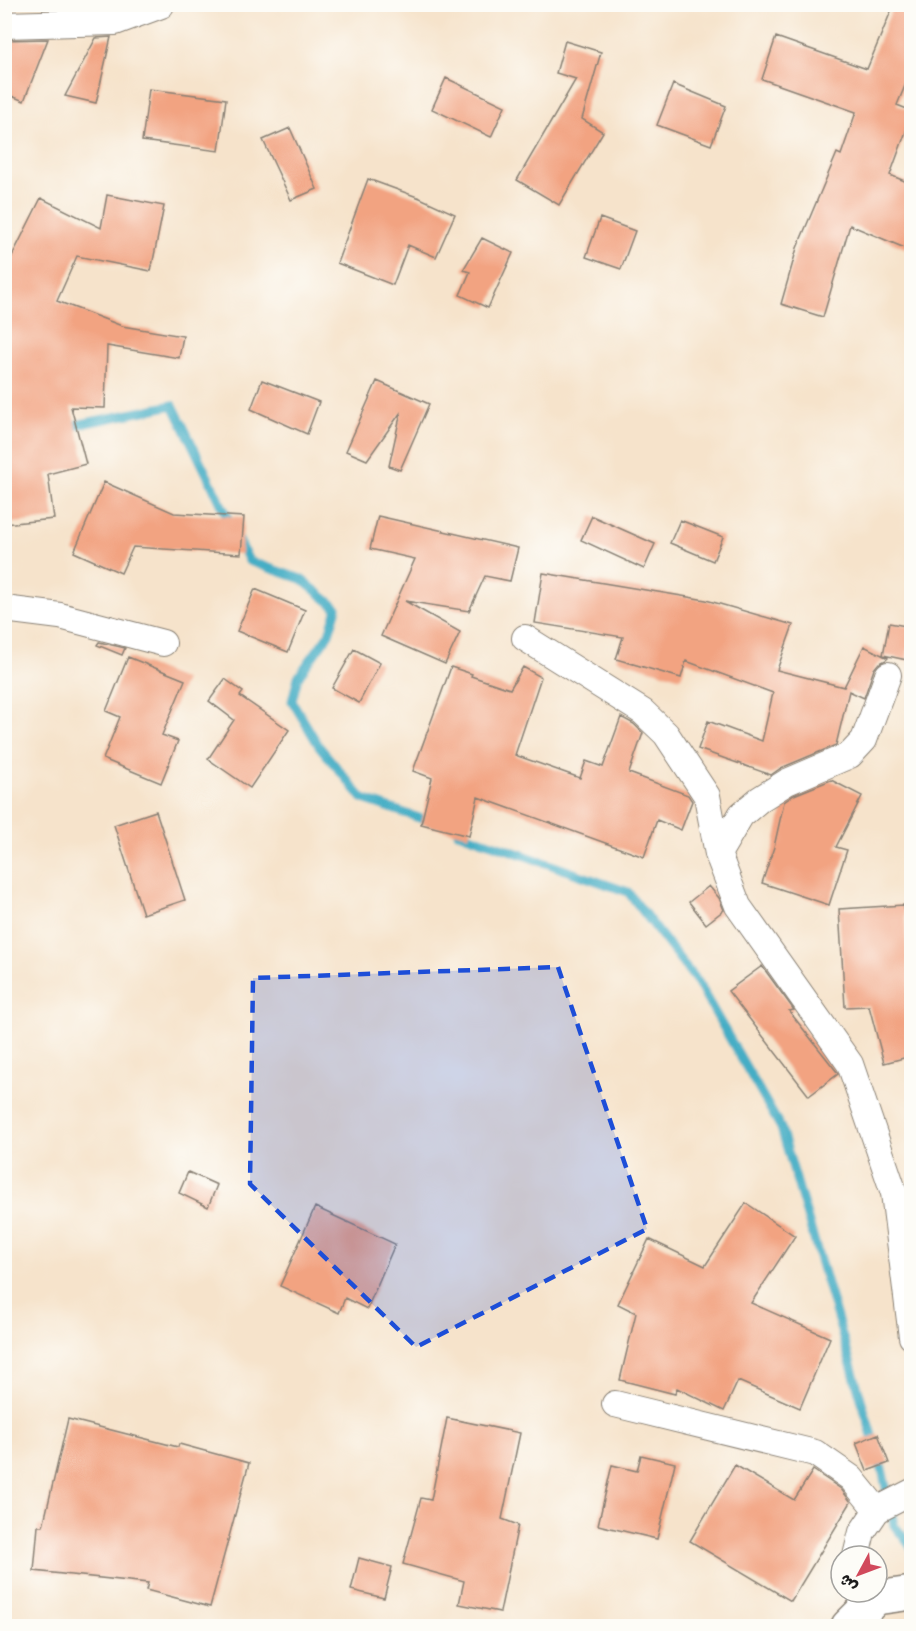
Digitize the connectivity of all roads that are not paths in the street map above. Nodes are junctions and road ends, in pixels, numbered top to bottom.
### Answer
1 (160, 5) edge
2 (4, 25) edge
3 (4, 609) edge
4 (525, 638) dead end
5 (163, 643) dead end
6 (888, 675) dead end
7 (718, 854) junction
8 (912, 1336) edge
9 (615, 1404) dead end
10 (909, 1493) edge
11 (877, 1510) junction
12 (859, 1544) edge
13 (912, 1593) edge
14 (889, 1594) edge
15 (867, 1604) edge
16 (848, 1626) edge

1 - 2 street
3 - 5 street
4 - 7 street
6 - 7 street
7 - 8 street
9 - 11 street
10 - 11 street
11 - 12 street
13 - 14 street
15 - 16 street

